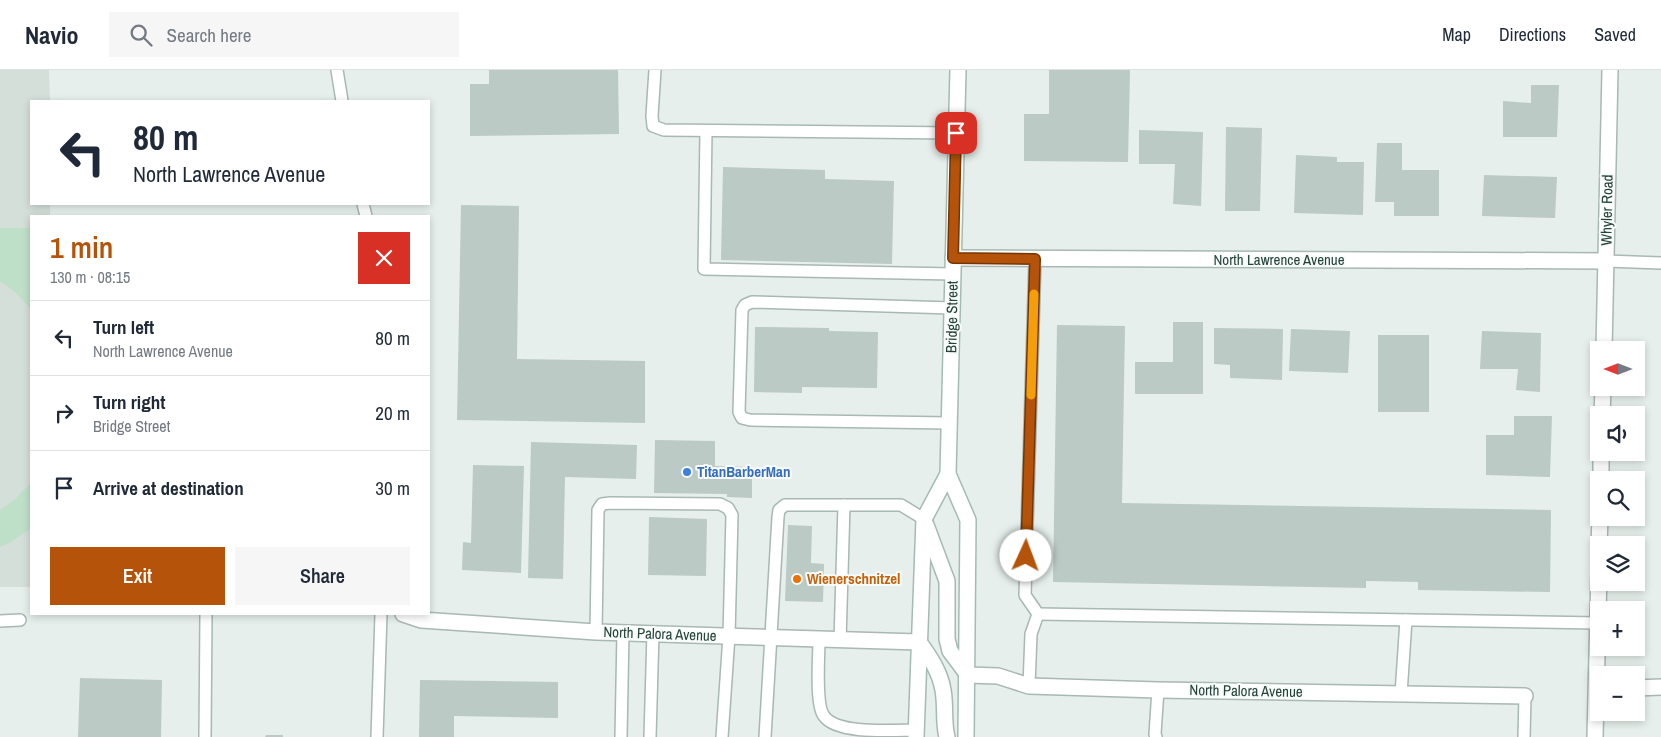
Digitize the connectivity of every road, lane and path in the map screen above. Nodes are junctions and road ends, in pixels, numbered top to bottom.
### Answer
1 (337, 70) edge
2 (655, 70) edge
3 (958, 70) edge
4 (1610, 70) edge
5 (342, 100) edge
6 (706, 131) junction
7 (956, 133) junction
8 (953, 258) junction
9 (1035, 259) junction
10 (1606, 261) junction
11 (1661, 263) edge
12 (953, 274) junction
13 (952, 308) junction
14 (1604, 341) edge
15 (950, 423) junction
16 (948, 474) junction
17 (844, 505) junction
18 (924, 519) junction
19 (1038, 614) junction
20 (206, 615) edge
21 (381, 615) edge
22 (406, 615) edge
23 (20, 620) dead end
24 (1406, 620) junction
25 (0, 621) edge
26 (1590, 623) edge
27 (596, 632) junction
28 (624, 632) junction
29 (653, 633) junction
30 (729, 636) junction
31 (772, 638) junction
32 (819, 640) junction
33 (840, 641) junction
34 (919, 642) junction
35 (968, 675) junction
36 (1029, 686) junction
37 (1661, 687) edge
38 (1645, 688) edge
39 (1158, 690) junction
40 (1401, 694) junction
41 (1525, 696) joint
42 (1597, 721) edge
43 (916, 734) edge
44 (205, 737) edge
45 (378, 737) edge
46 (621, 737) edge
47 (650, 737) edge
48 (722, 737) edge
49 (765, 737) edge
50 (947, 737) edge
51 (966, 737) edge
52 (1156, 737) edge
53 (1524, 737) edge
54 (1596, 737) edge

1 - 5 lane
2 - 6 lane
3 - 7 street, Bridge Street
4 - 10 street, Whyler Road
6 - 7 lane
6 - 12 lane
7 - 8 street, Bridge Street
8 - 9 street, North Lawrence Avenue
8 - 12 street, Bridge Street
9 - 10 street, North Lawrence Avenue
9 - 19 lane
10 - 11 lane
10 - 14 street, Whyler Road
12 - 13 street, Bridge Street
13 - 15 street, Bridge Street
13 - 15 lane
15 - 16 street, Bridge Street
16 - 18 street, Bridge Street
16 - 35 street, Bridge Street
17 - 18 lane
17 - 31 lane
17 - 33 lane
18 - 34 street, Bridge Street
18 - 35 street
19 - 24 lane
19 - 36 lane
20 - 44 lane
21 - 45 lane
22 - 27 street, North Palora Avenue
23 - 25 lane
24 - 26 lane
24 - 40 lane
27 - 28 street, North Palora Avenue
27 - 30 lane
28 - 29 street, North Palora Avenue
28 - 46 lane
29 - 30 street, North Palora Avenue
29 - 47 lane
30 - 31 street, North Palora Avenue
30 - 48 lane
31 - 32 street, North Palora Avenue
31 - 49 lane
32 - 33 street, North Palora Avenue
32 - 43 lane
33 - 34 street, North Palora Avenue
34 - 43 street, Bridge Street
34 - 50 street
35 - 36 street, North Palora Avenue
35 - 51 street, Bridge Street
36 - 39 street, North Palora Avenue
37 - 38 street
39 - 40 street, North Palora Avenue
39 - 52 lane
40 - 41 street, North Palora Avenue
41 - 53 lane
42 - 54 street

